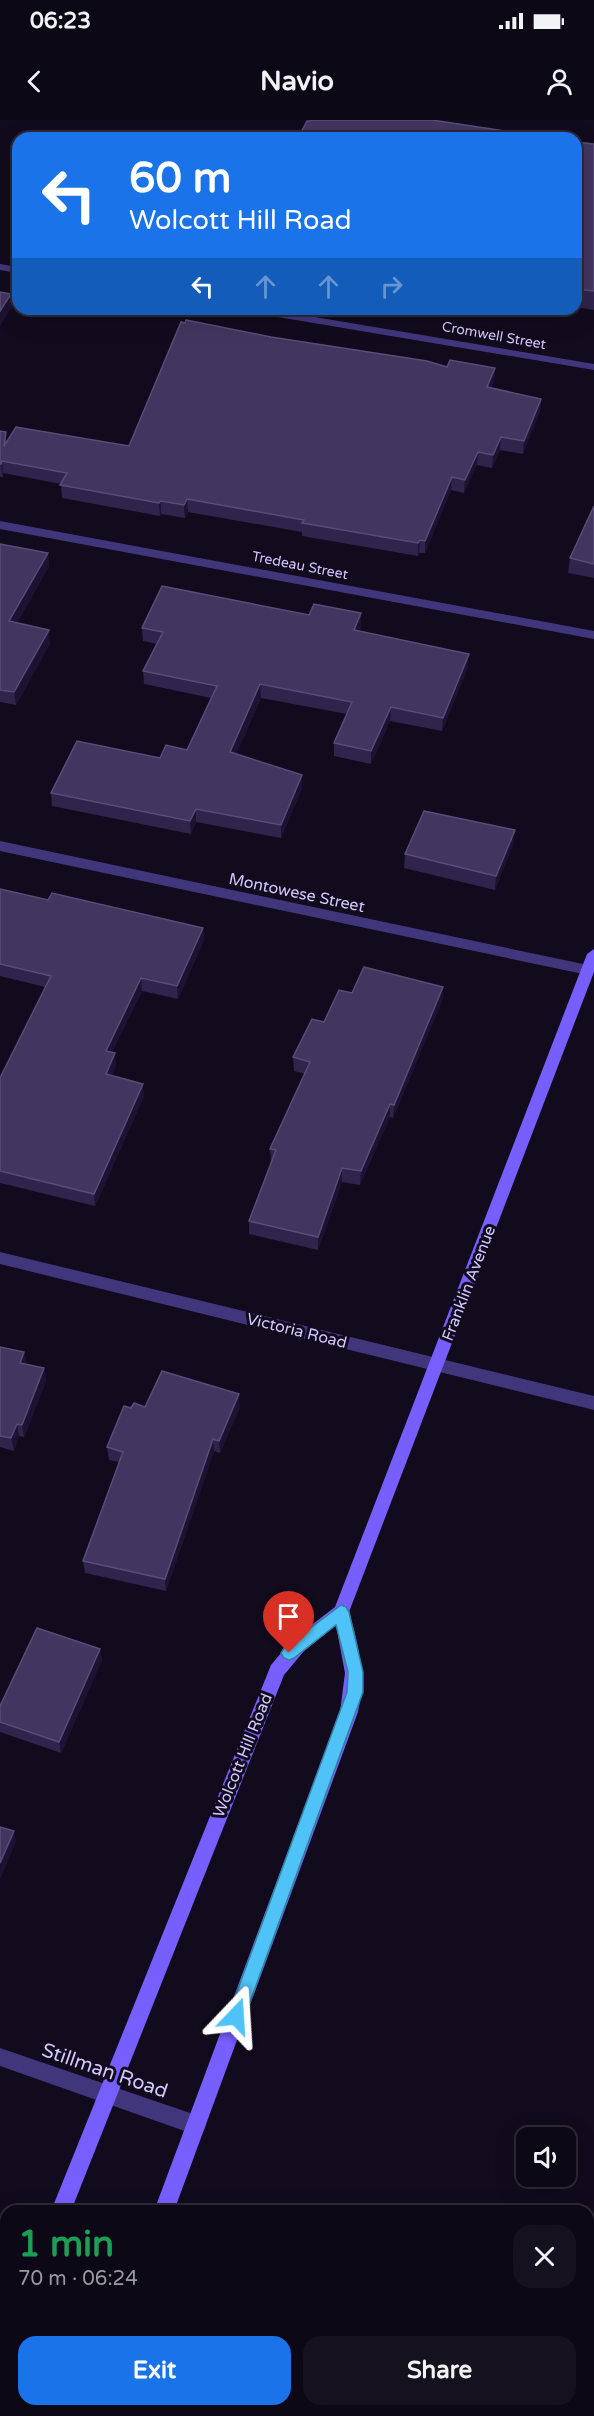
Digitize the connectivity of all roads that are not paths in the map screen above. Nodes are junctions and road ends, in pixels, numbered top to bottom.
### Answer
1 (284, 315) edge
2 (594, 367) edge
3 (0, 525) edge
4 (594, 635) edge
5 (0, 846) edge
6 (594, 954) edge
7 (588, 970) junction
8 (0, 1258) edge
9 (436, 1364) junction
10 (594, 1403) edge
11 (341, 1612) junction
12 (0, 2057) edge
13 (107, 2094) junction
14 (196, 2125) junction
15 (63, 2205) edge
16 (166, 2205) edge

1 - 2 street, Cromwell Street
3 - 4 street, Tredeau Street
5 - 7 street, Montowese Street
6 - 7 main road, Franklin Avenue
7 - 9 main road, Franklin Avenue
8 - 9 street, Victoria Road
9 - 10 street, Victoria Road
9 - 11 main road, Franklin Avenue
11 - 13 main road, Wolcott Hill Road
11 - 14 main road
12 - 13 street, Stillman Road
13 - 14 street, Stillman Road
13 - 15 main road, Wolcott Hill Road
14 - 16 main road

